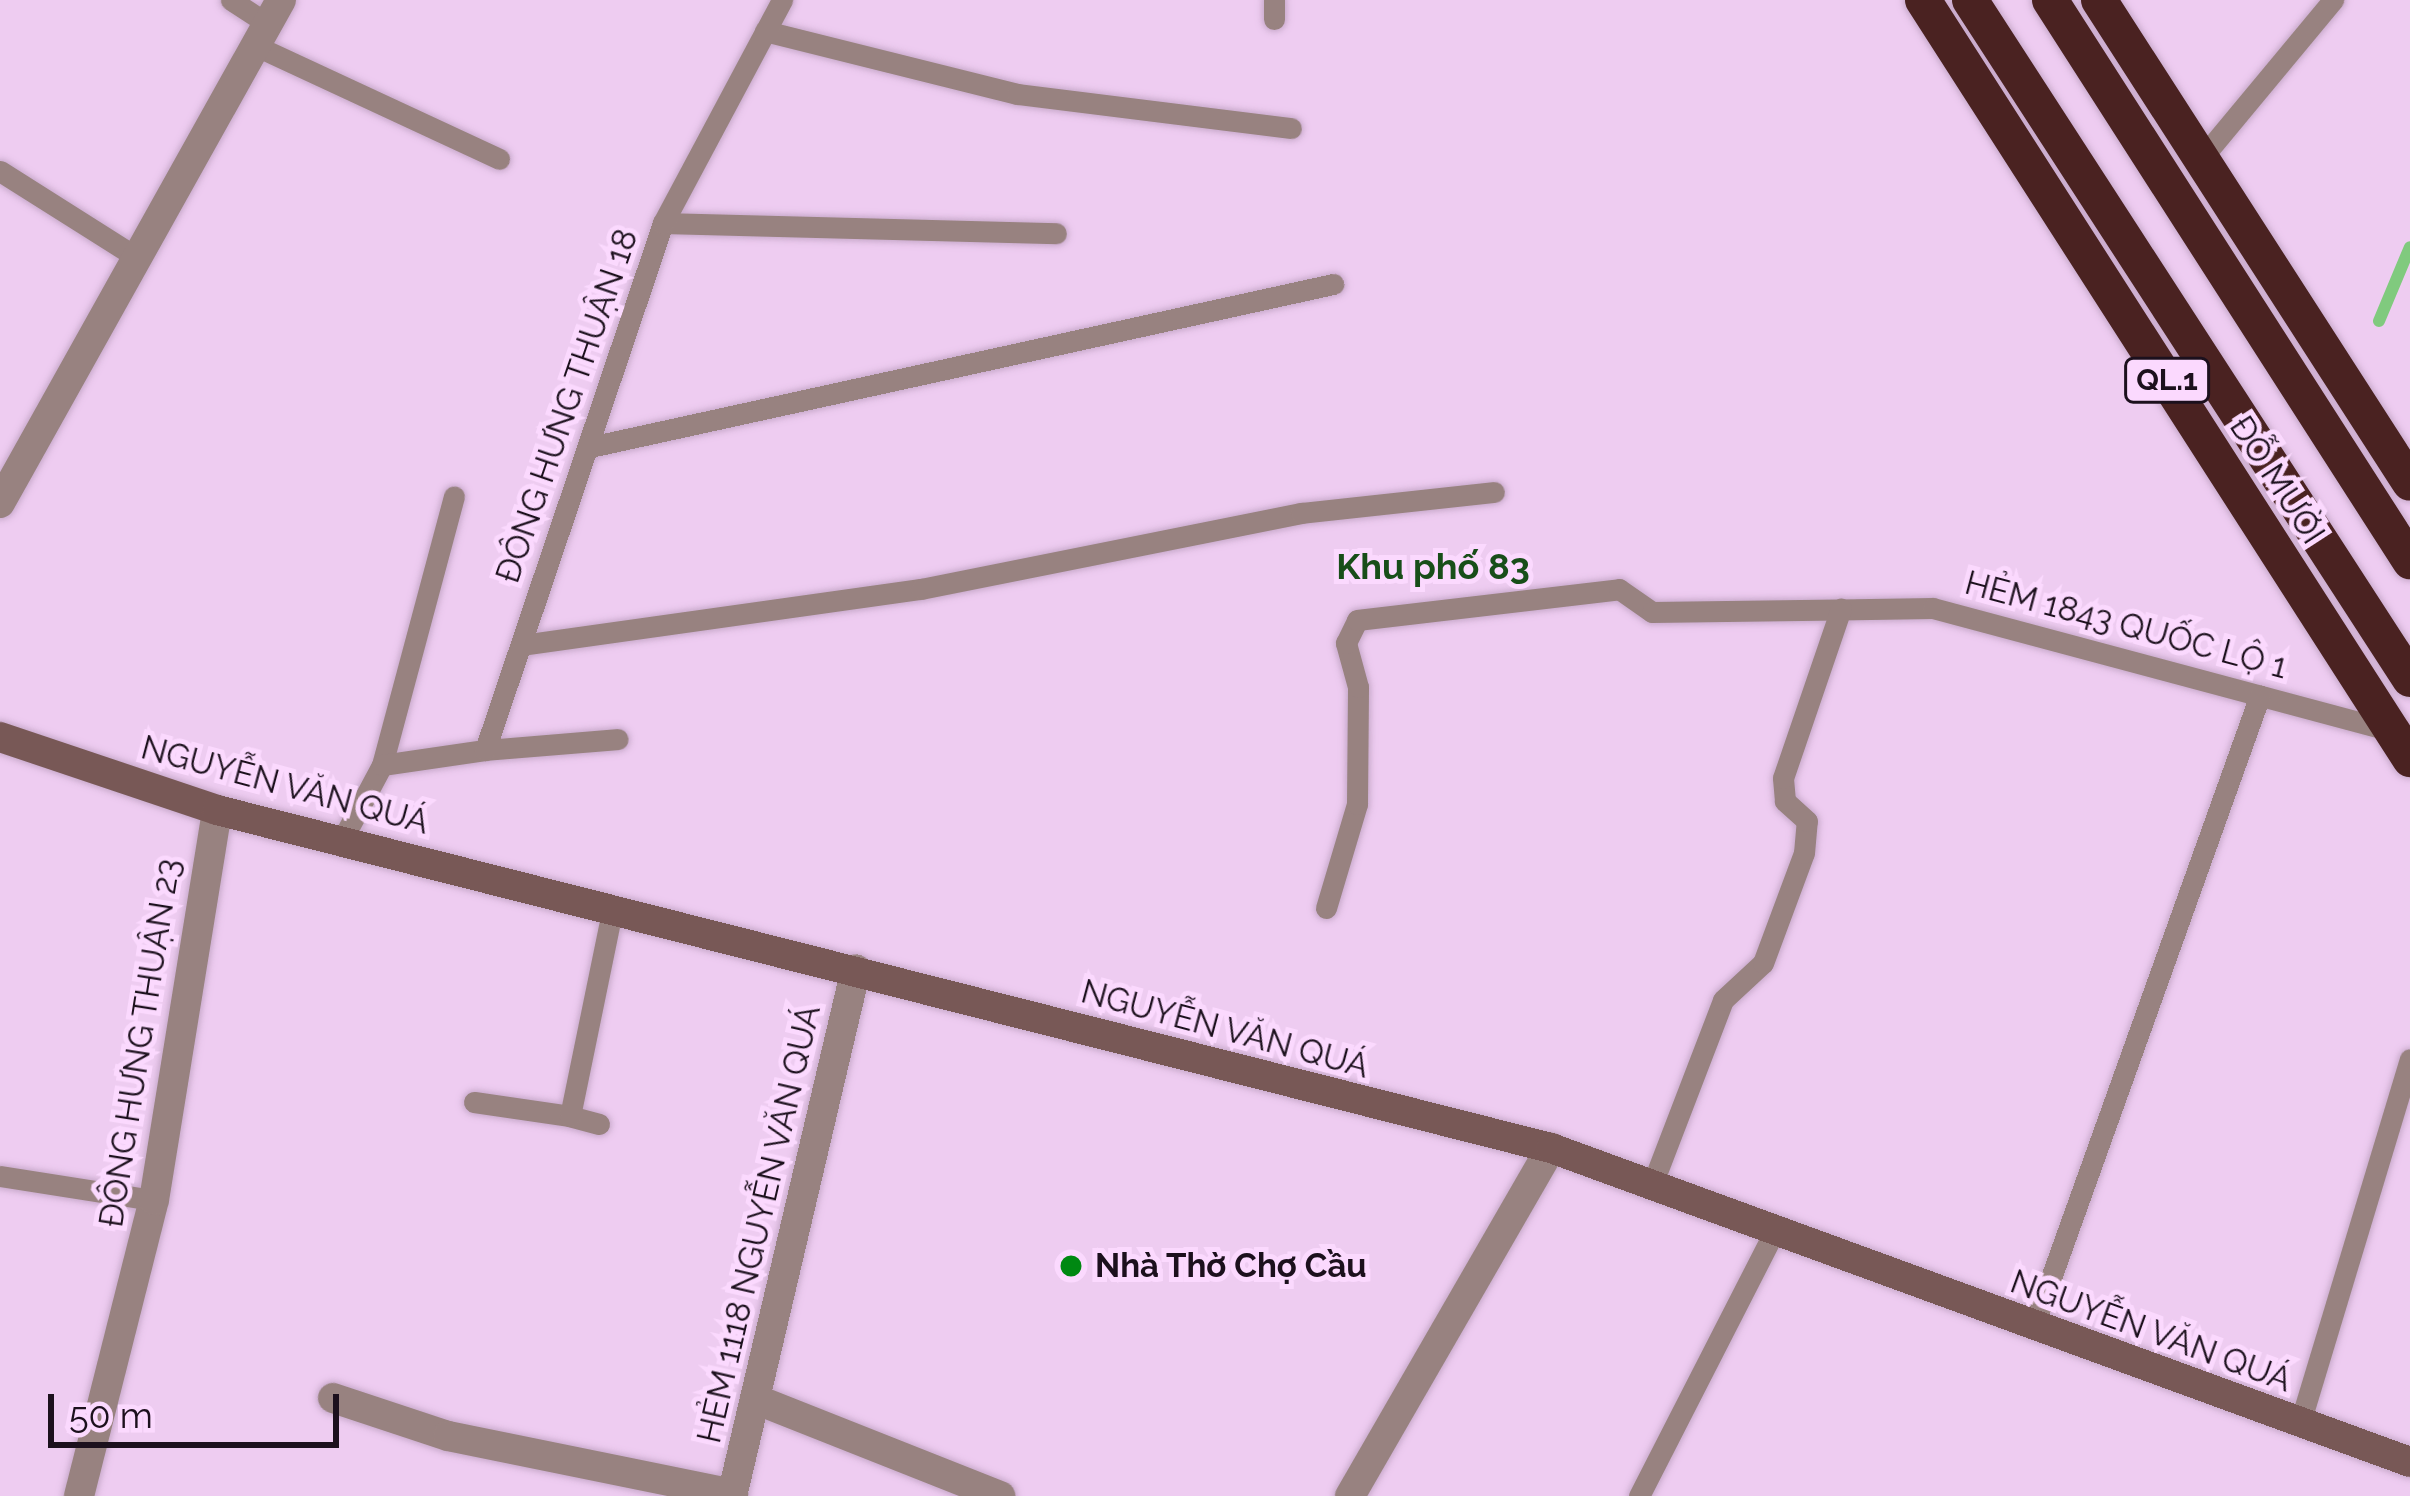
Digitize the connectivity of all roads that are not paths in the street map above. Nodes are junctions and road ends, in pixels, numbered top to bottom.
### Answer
1 (231, 0) edge
2 (782, 0) edge
3 (1923, 0) edge
4 (1970, 0) edge
5 (2050, 0) edge
6 (2098, 0) edge
7 (2333, 0) edge
8 (268, 24) edge
9 (765, 31) junction
10 (1291, 128) dead end
11 (500, 159) dead end
12 (2201, 159) junction
13 (0, 171) edge
14 (663, 224) junction
15 (1056, 232) dead end
16 (133, 255) junction
17 (1333, 284) dead end
18 (590, 447) junction
19 (2410, 483) edge
20 (1494, 491) dead end
21 (454, 496) dead end
22 (0, 502) edge
23 (2410, 561) edge
24 (1841, 610) junction
25 (522, 645) junction
26 (2410, 679) edge
27 (2260, 695) junction
28 (0, 737) edge
29 (618, 739) dead end
30 (2401, 745) edge
31 (485, 750) junction
32 (382, 765) junction
33 (217, 810) junction
34 (342, 840) junction
35 (613, 908) junction
36 (1326, 908) dead end
37 (856, 969) junction
38 (2410, 1059) edge
39 (474, 1102) dead end
40 (570, 1116) junction
41 (599, 1124) dead end
42 (1551, 1148) junction
43 (0, 1176) edge
44 (1652, 1185) junction
45 (154, 1200) junction
46 (1775, 1231) junction
47 (2033, 1328) junction
48 (333, 1398) dead end
49 (755, 1399) junction
50 (2300, 1423) junction
51 (2410, 1462) edge
52 (733, 1495) edge
53 (79, 1496) edge
54 (1000, 1496) edge
55 (1350, 1496) edge
56 (1639, 1496) edge

1 - 8 lane
2 - 9 lane, ĐÔNG HƯNG THUẬN 18
3 - 30 highway, ĐỖ MƯỜI / QL.1
4 - 26 highway, ĐỖ MƯỜI / QL.1
5 - 23 highway, ĐỖ MƯỜI
6 - 12 highway
7 - 12 lane
8 - 11 lane
8 - 16 street
9 - 10 lane
9 - 14 lane, ĐÔNG HƯNG THUẬN 18
12 - 19 highway
13 - 16 lane
14 - 15 lane
14 - 18 lane, ĐÔNG HƯNG THUẬN 18
16 - 22 street
17 - 18 lane
18 - 25 lane, ĐÔNG HƯNG THUẬN 18
20 - 25 lane
21 - 32 lane
24 - 27 lane, HẺM 1843 QUỐC LỘ 1
24 - 36 lane, HẺM 1843 QUỐC LỘ 1
24 - 44 lane
25 - 31 lane, ĐÔNG HƯNG THUẬN 18
27 - 30 lane, HẺM 1843 QUỐC LỘ 1
27 - 47 lane
28 - 33 main road, NGUYỄN VĂN QUÁ
29 - 31 lane
31 - 32 lane
32 - 34 lane
33 - 34 main road, NGUYỄN VĂN QUÁ
33 - 45 street, ĐÔNG HƯNG THUẬN 23
34 - 35 main road, NGUYỄN VĂN QUÁ
35 - 37 main road, NGUYỄN VĂN QUÁ
35 - 40 lane
37 - 42 main road, NGUYỄN VĂN QUÁ
37 - 49 street, HẺM 1118 NGUYỄN VĂN QUÁ
38 - 50 lane
39 - 40 lane
40 - 41 lane
42 - 44 main road, NGUYỄN VĂN QUÁ
42 - 55 street
43 - 45 lane
44 - 46 main road, NGUYỄN VĂN QUÁ
45 - 53 street, ĐÔNG HƯNG THUẬN 23
46 - 47 main road, NGUYỄN VĂN QUÁ
46 - 56 lane
47 - 50 main road, NGUYỄN VĂN QUÁ
48 - 52 street
49 - 52 street, HẺM 1118 NGUYỄN VĂN QUÁ
49 - 54 street
50 - 51 main road, NGUYỄN VĂN QUÁ

